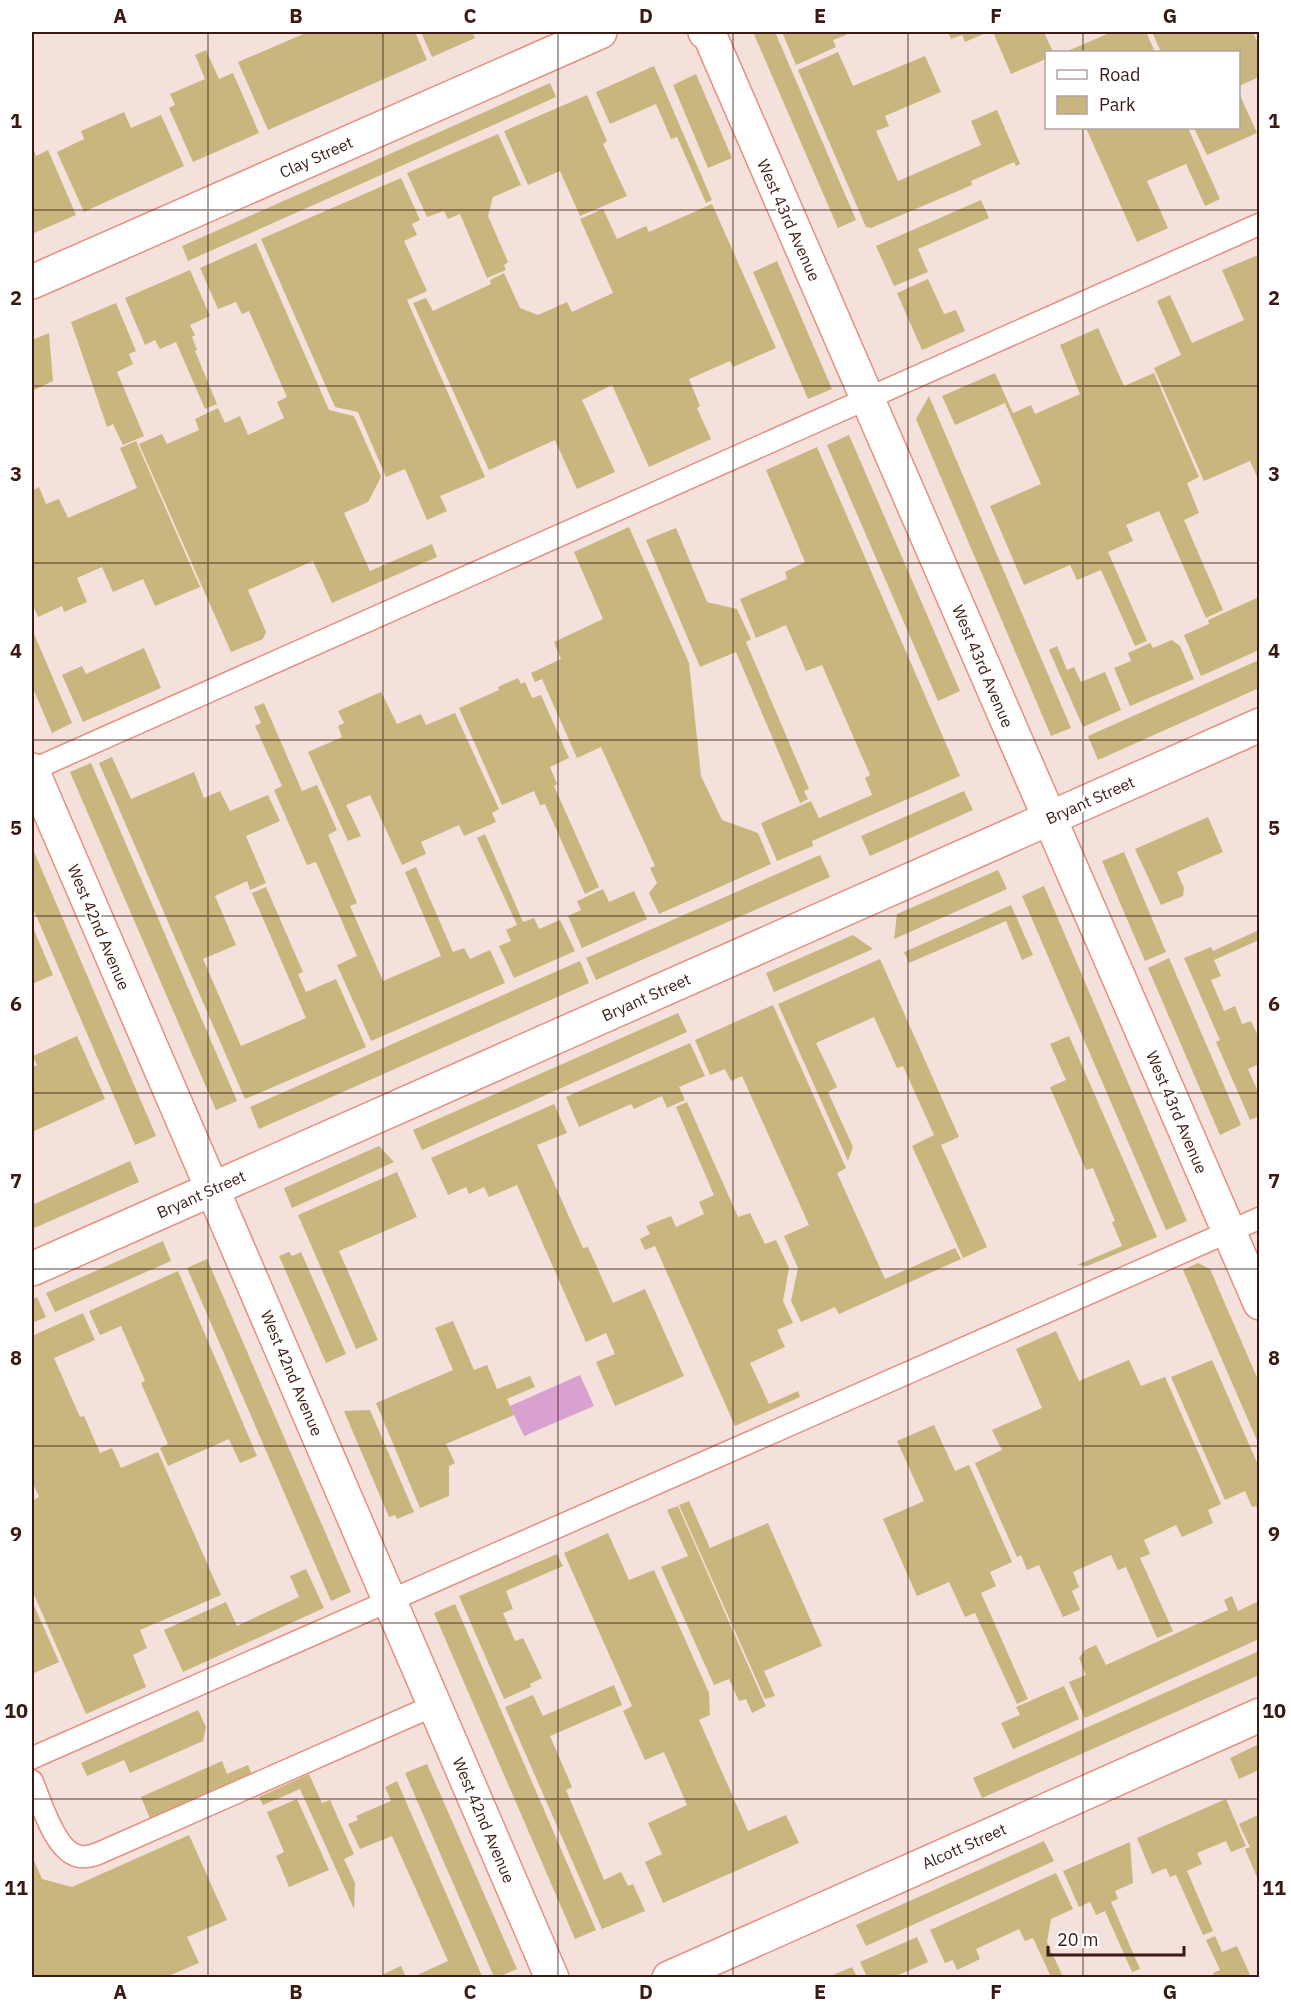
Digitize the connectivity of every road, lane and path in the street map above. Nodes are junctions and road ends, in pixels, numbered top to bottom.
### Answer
1 (600, 32) edge
2 (705, 32) edge
3 (1260, 224) edge
4 (32, 282) edge
5 (867, 398) junction
6 (1260, 725) edge
7 (32, 770) edge
8 (1049, 818) junction
9 (213, 1189) junction
10 (1260, 1218) edge
11 (1229, 1232) junction
12 (32, 1269) edge
13 (1260, 1303) edge
14 (390, 1601) junction
15 (435, 1706) junction
16 (1260, 1715) edge
17 (32, 1758) edge
18 (32, 1781) edge
19 (552, 1977) edge
20 (669, 1977) edge

1 - 4 street, Clay Street
2 - 5 street, West 43rd Avenue
3 - 5 lane
5 - 7 lane
5 - 8 street, West 43rd Avenue
6 - 8 street, Bryant Street
7 - 9 street, West 42nd Avenue
8 - 9 street, Bryant Street
8 - 11 street, West 43rd Avenue
9 - 12 street, Bryant Street
9 - 14 street, West 42nd Avenue
10 - 11 lane
11 - 13 street, West 43rd Avenue
11 - 14 lane
14 - 15 street, West 42nd Avenue
14 - 17 lane
15 - 18 lane
15 - 19 street, West 42nd Avenue
16 - 20 street, Alcott Street

